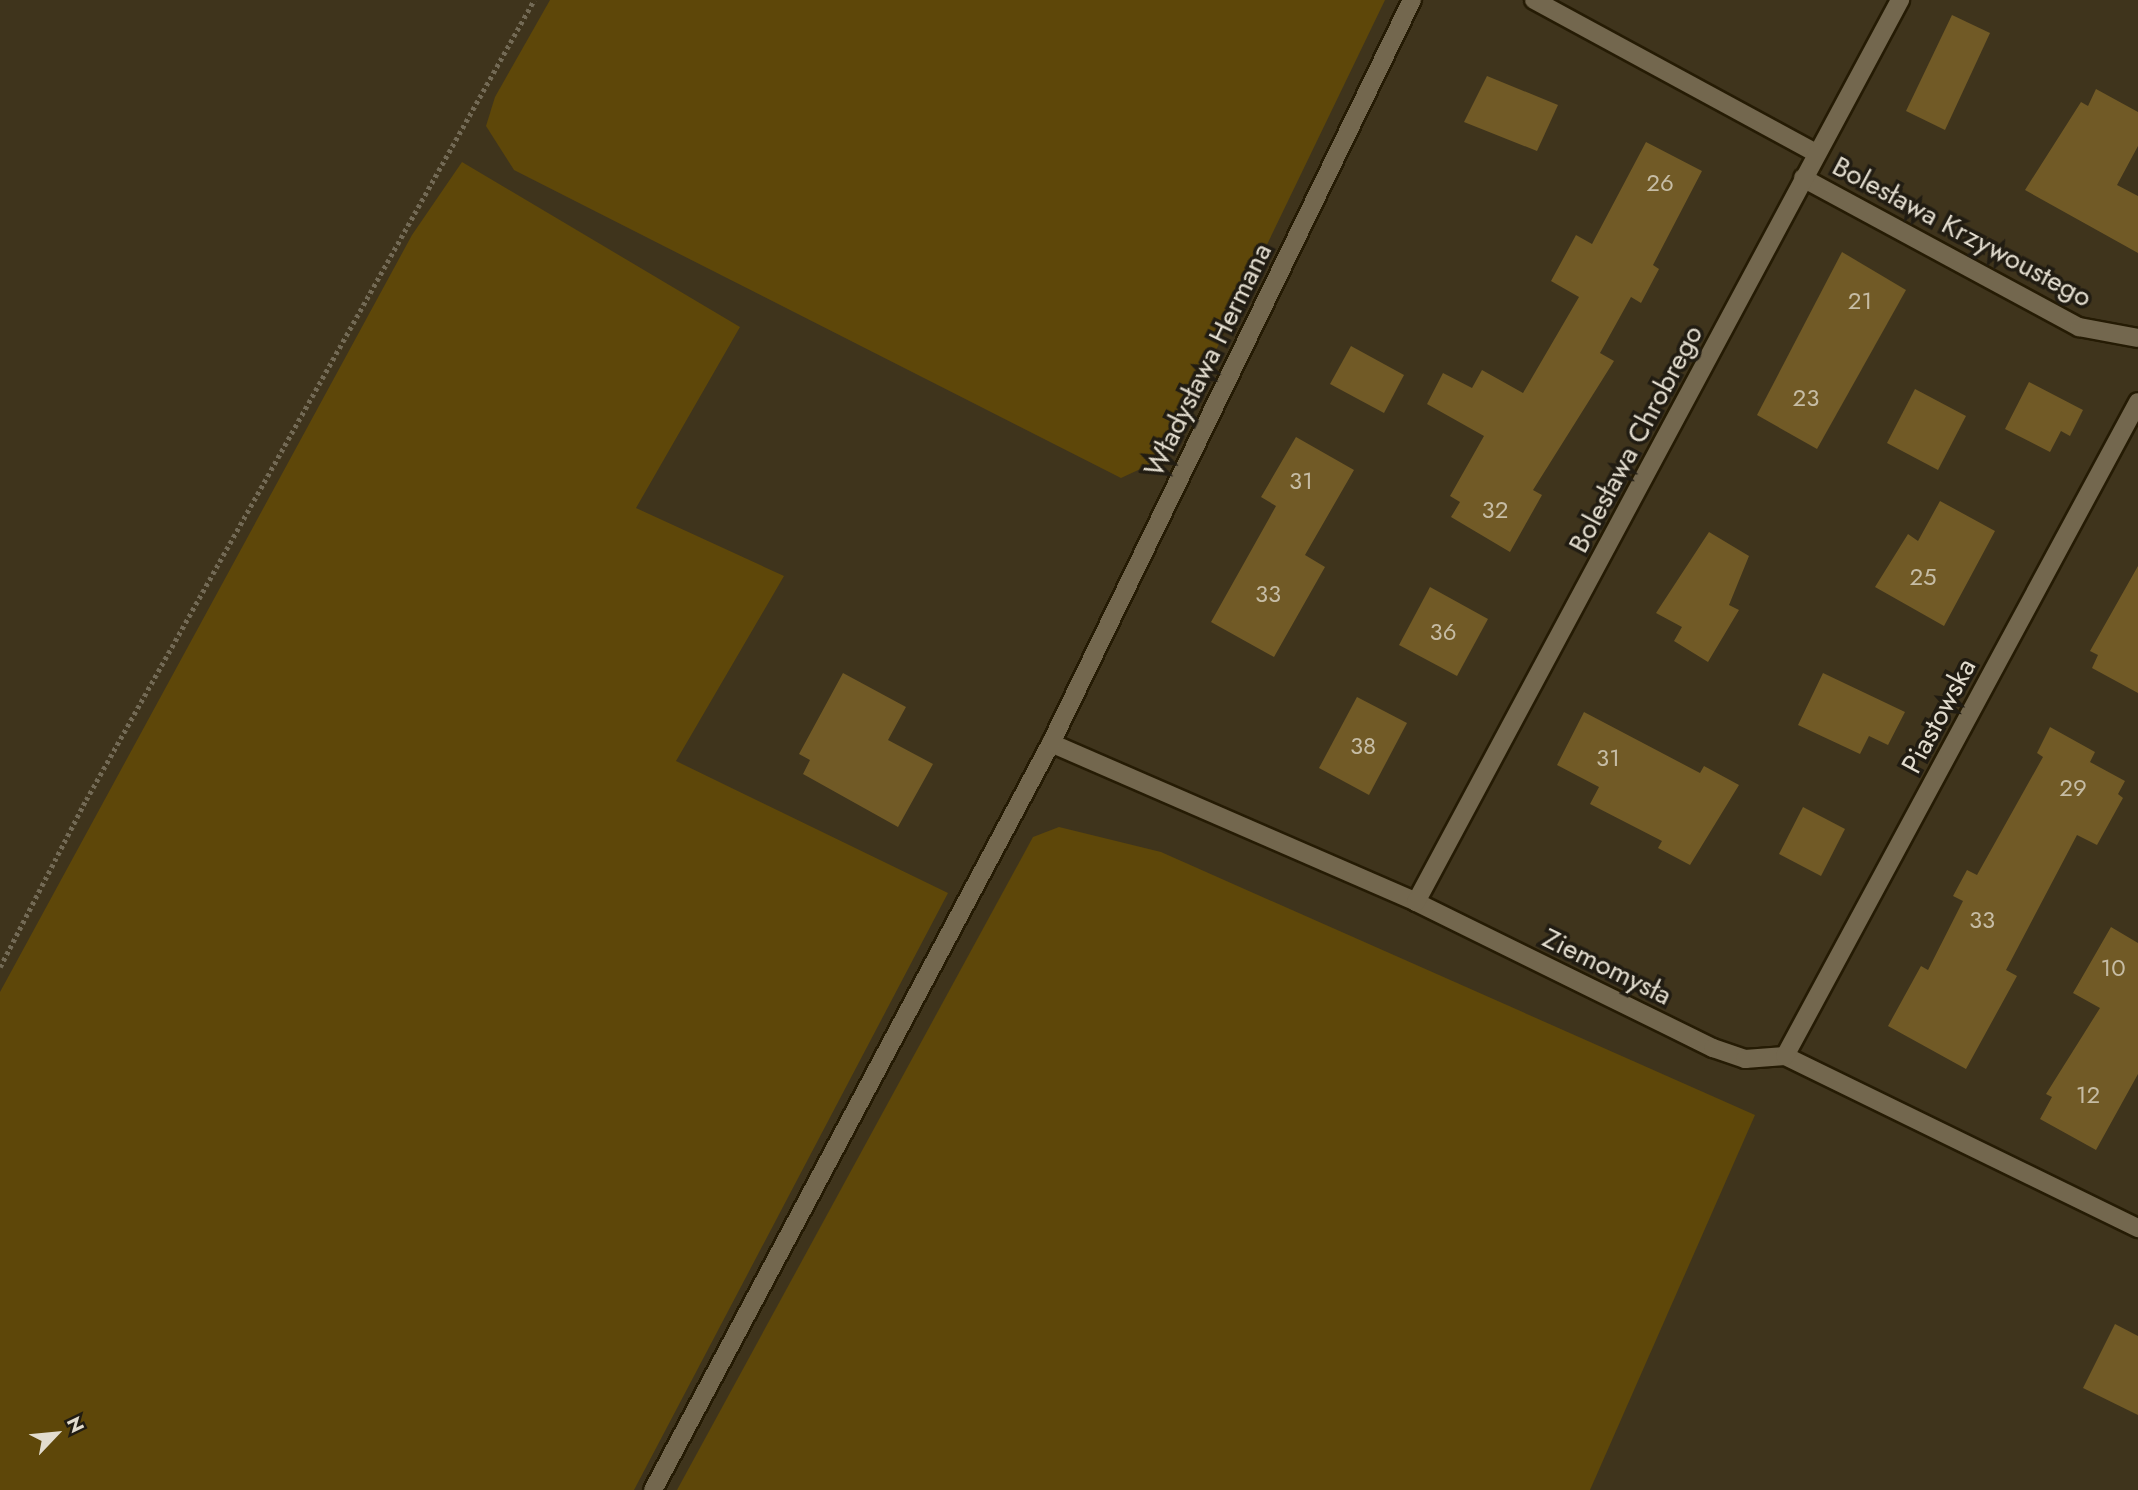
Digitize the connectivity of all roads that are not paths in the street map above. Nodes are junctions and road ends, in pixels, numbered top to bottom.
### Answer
1 (1412, 0) edge
2 (1534, 0) edge
3 (1900, 0) edge
4 (1816, 153) junction
5 (1803, 178) junction
6 (2138, 338) edge
7 (2138, 402) edge
8 (1051, 743) junction
9 (1416, 902) junction
10 (1786, 1056) junction
11 (2138, 1228) edge
12 (653, 1490) edge

1 - 8 street, Władysława Hermana
2 - 4 street
3 - 4 street, Bolesława Chrobrego
4 - 5 street, Bolesława Chrobrego
5 - 6 street, Bolesława Krzywoustego
5 - 9 street, Bolesława Chrobrego
7 - 10 street, Piastowska
8 - 9 street, Ziemomysła
8 - 12 street, Władysława Hermana
9 - 10 street, Ziemomysła
10 - 11 street

